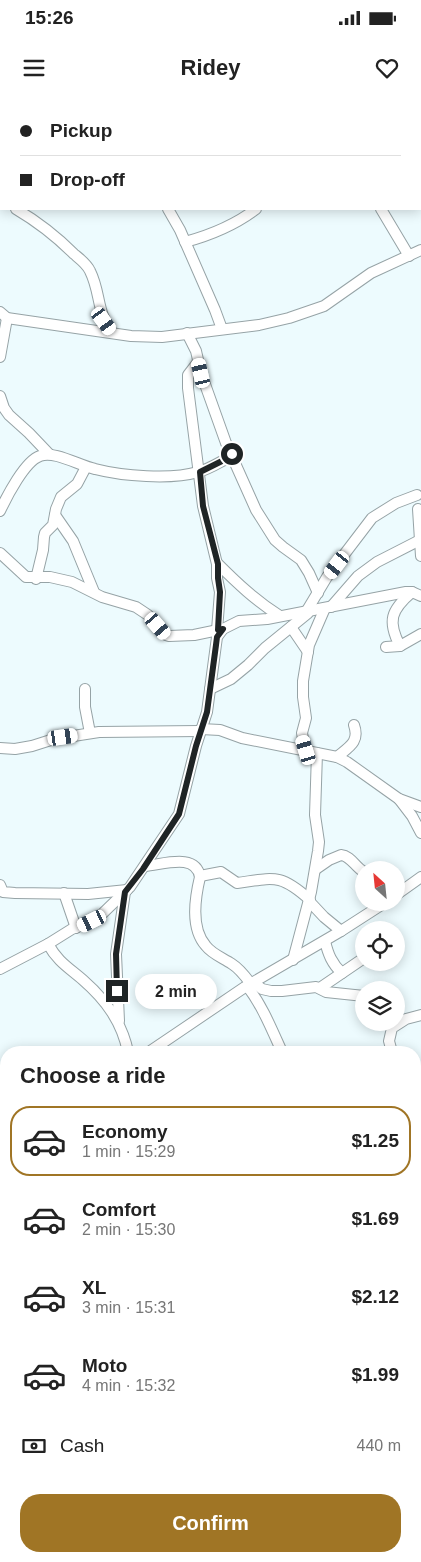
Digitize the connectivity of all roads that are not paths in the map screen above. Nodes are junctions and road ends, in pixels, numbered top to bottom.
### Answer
1 (18, 210) edge
2 (169, 210) edge
3 (255, 210) edge
4 (382, 210) edge
5 (185, 242) junction
6 (421, 250) edge
7 (409, 256) junction
8 (4, 315) edge
9 (222, 329) junction
10 (112, 332) junction
11 (187, 334) junction
12 (0, 358) edge
13 (198, 362) junction
14 (0, 396) edge
15 (48, 454) junction
16 (232, 456) junction
17 (86, 466) junction
18 (200, 472) junction
19 (417, 495) dead end
20 (418, 508) dead end
21 (0, 511) edge
22 (55, 515) junction
23 (420, 540) edge
24 (0, 553) edge
25 (421, 556) edge
26 (217, 563) junction
27 (36, 578) junction
28 (94, 592) junction
29 (318, 593) junction
30 (417, 594) edge
31 (328, 608) junction
32 (309, 611) junction
33 (280, 616) junction
34 (291, 627) junction
35 (220, 629) junction
36 (421, 634) edge
37 (400, 646) junction
38 (386, 647) dead end
39 (308, 652) junction
40 (85, 689) dead end
41 (210, 689) junction
42 (354, 725) dead end
43 (201, 730) junction
44 (90, 733) junction
45 (0, 748) edge
46 (306, 750) junction
47 (317, 753) junction
48 (337, 757) junction
49 (399, 799) junction
50 (421, 807) edge
51 (421, 833) edge
52 (355, 864) edge
53 (145, 866) junction
54 (316, 869) junction
55 (200, 876) junction
56 (421, 877) edge
57 (0, 886) edge
58 (405, 889) edge
59 (126, 891) junction
60 (64, 893) junction
61 (309, 900) junction
62 (372, 911) edge
63 (76, 928) junction
64 (341, 931) junction
65 (325, 940) junction
66 (48, 944) junction
67 (293, 960) junction
68 (355, 964) edge
69 (0, 968) edge
70 (342, 973) junction
71 (250, 984) junction
72 (320, 988) junction
73 (355, 995) edge
74 (421, 1015) edge
75 (405, 1020) edge
76 (120, 1025) junction
77 (389, 1031) edge
78 (127, 1046) edge
79 (158, 1046) edge
80 (279, 1046) edge
81 (390, 1046) edge

1 - 10 street
2 - 5 street
3 - 5 street
4 - 7 street
5 - 9 street
6 - 7 street
7 - 9 street
8 - 10 street
8 - 12 street
9 - 11 street
10 - 11 street
11 - 13 street
13 - 16 street
13 - 18 street
14 - 15 street
15 - 17 street
15 - 21 street
16 - 18 street
16 - 29 street
17 - 18 street
17 - 22 street
18 - 26 street
19 - 29 street
20 - 23 street
22 - 27 street
22 - 28 street
23 - 25 street
23 - 31 street
24 - 27 street
26 - 33 street
26 - 35 street
27 - 28 street
28 - 35 street
29 - 32 street
30 - 31 street
30 - 37 street
31 - 32 street
31 - 39 street
32 - 33 street
32 - 34 street
33 - 34 street
33 - 35 street
34 - 39 street
34 - 41 street
35 - 41 street
36 - 37 street
37 - 38 street
39 - 46 street
40 - 44 street
41 - 43 street
42 - 48 street
43 - 44 street
43 - 46 street
43 - 53 street
44 - 45 street
46 - 47 street
47 - 48 street
47 - 54 street
48 - 49 street
49 - 50 street
49 - 51 street
52 - 54 street
53 - 55 street
53 - 59 street
54 - 61 street
55 - 61 street
55 - 71 street
56 - 58 street
57 - 60 street
59 - 60 street
59 - 63 street
59 - 76 street
60 - 63 street
61 - 64 street
61 - 67 street
62 - 64 street
63 - 66 street
64 - 65 street
65 - 67 street
65 - 70 street
66 - 69 street
66 - 76 street
67 - 71 street
68 - 70 street
70 - 72 street
71 - 72 street
71 - 79 street
71 - 80 street
72 - 73 street
74 - 75 street
76 - 78 street
77 - 81 street

